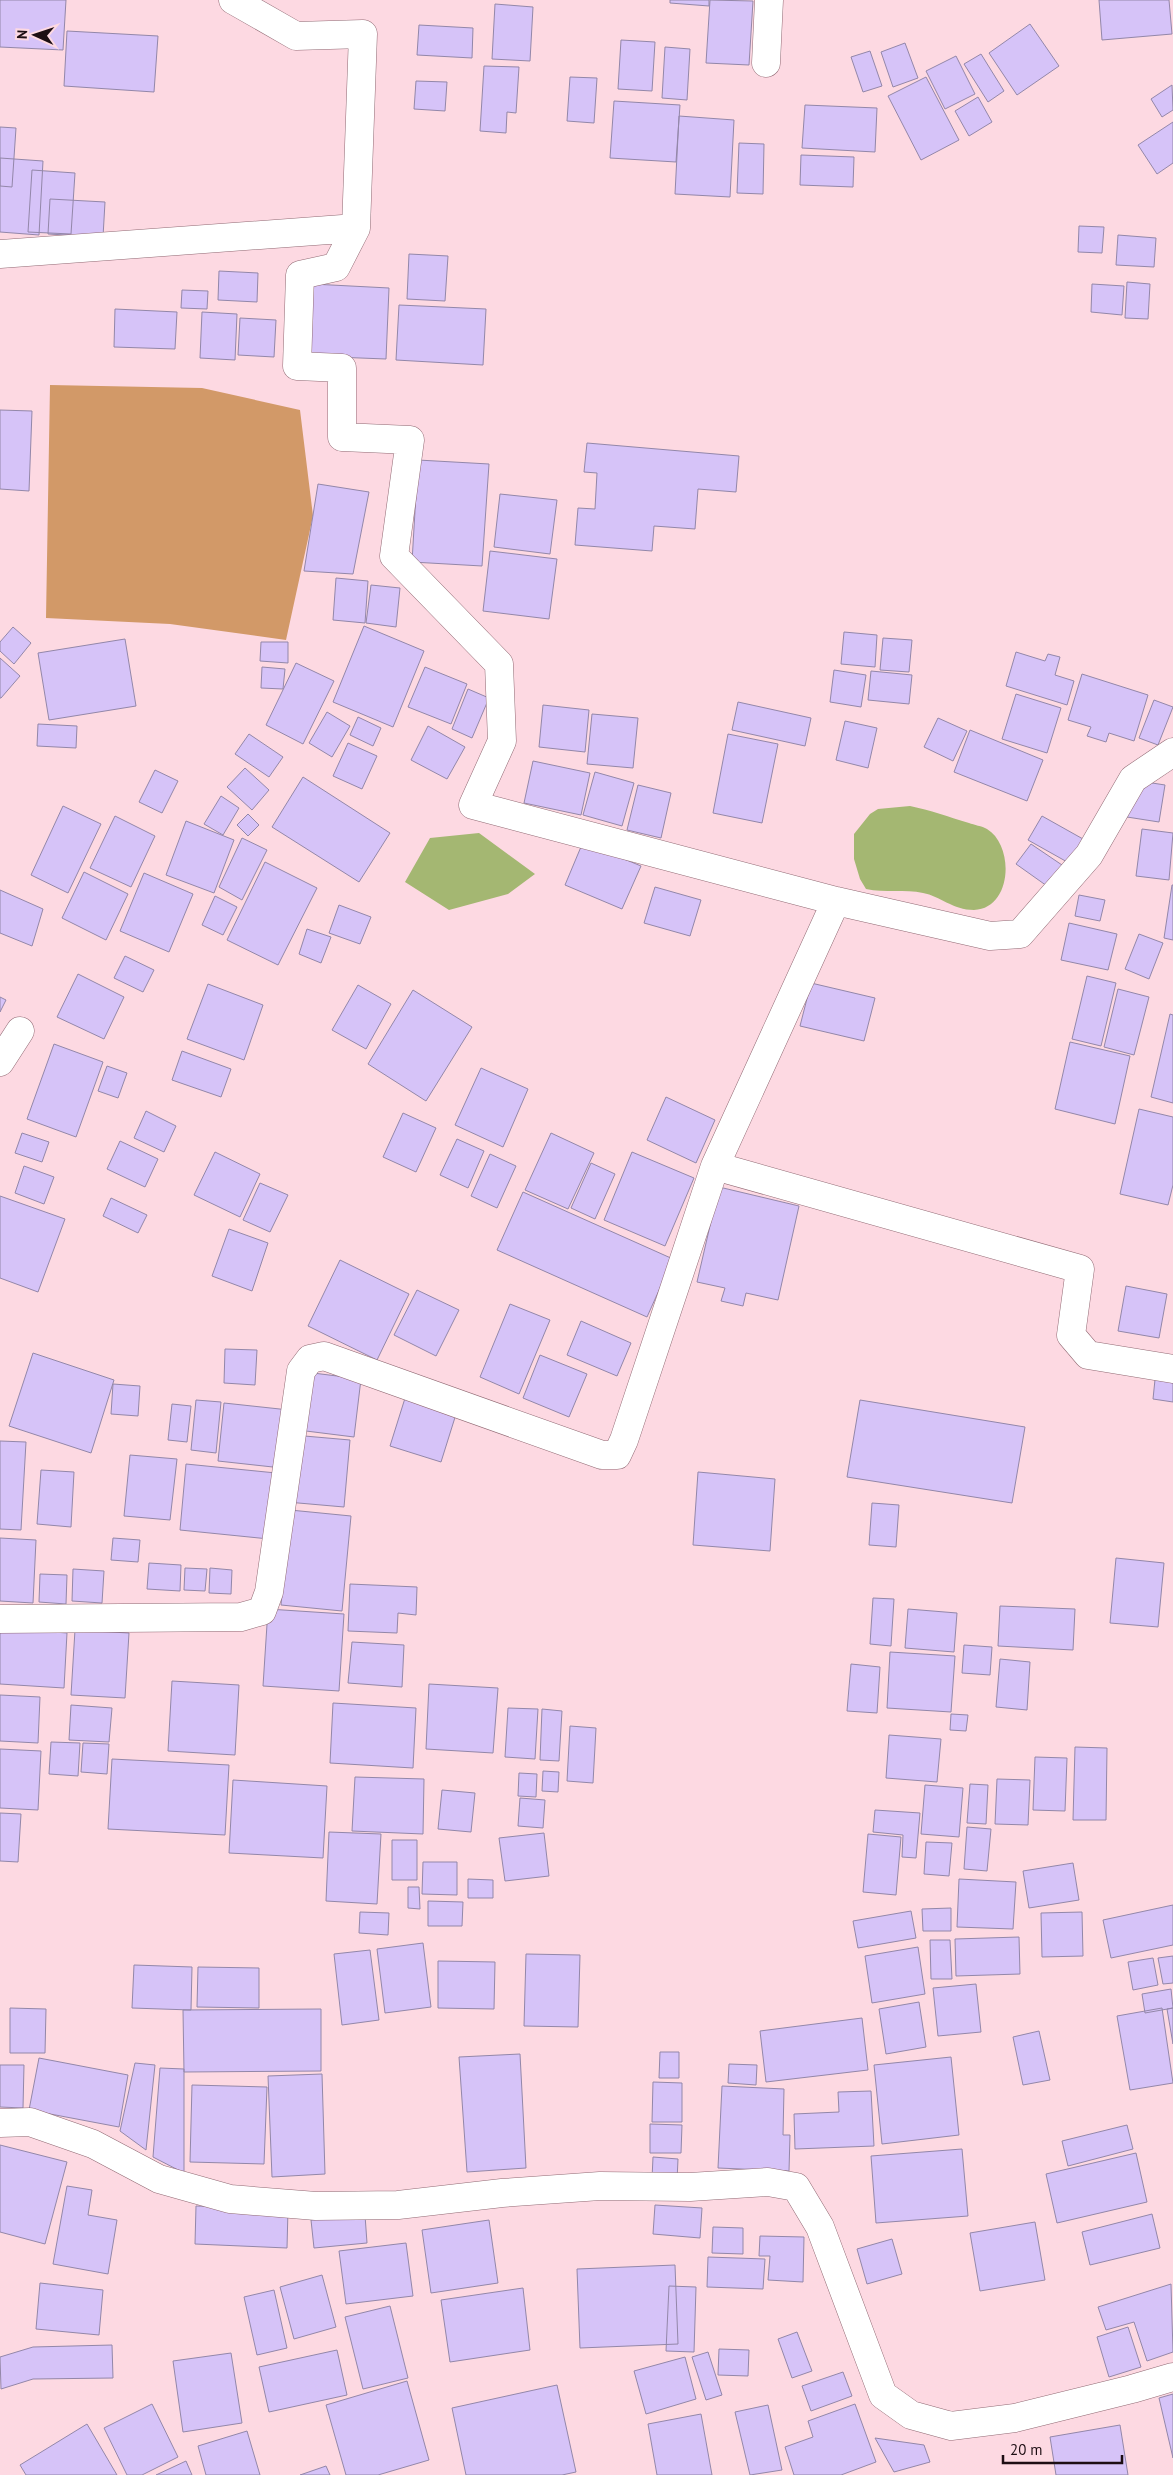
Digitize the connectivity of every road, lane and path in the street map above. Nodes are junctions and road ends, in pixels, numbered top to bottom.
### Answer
1 (233, 0) edge
2 (769, 0) edge
3 (766, 63) dead end
4 (356, 228) junction
5 (0, 254) edge
6 (1173, 752) edge
7 (836, 901) junction
8 (20, 1031) dead end
9 (0, 1062) edge
10 (715, 1166) junction
11 (1173, 1369) edge
12 (0, 1619) edge
13 (0, 2123) edge
14 (1173, 2377) edge

1 - 4 street
2 - 3 street
4 - 5 street
4 - 7 street
6 - 7 street
7 - 10 street
8 - 9 street
10 - 11 street
10 - 12 street
13 - 14 street

